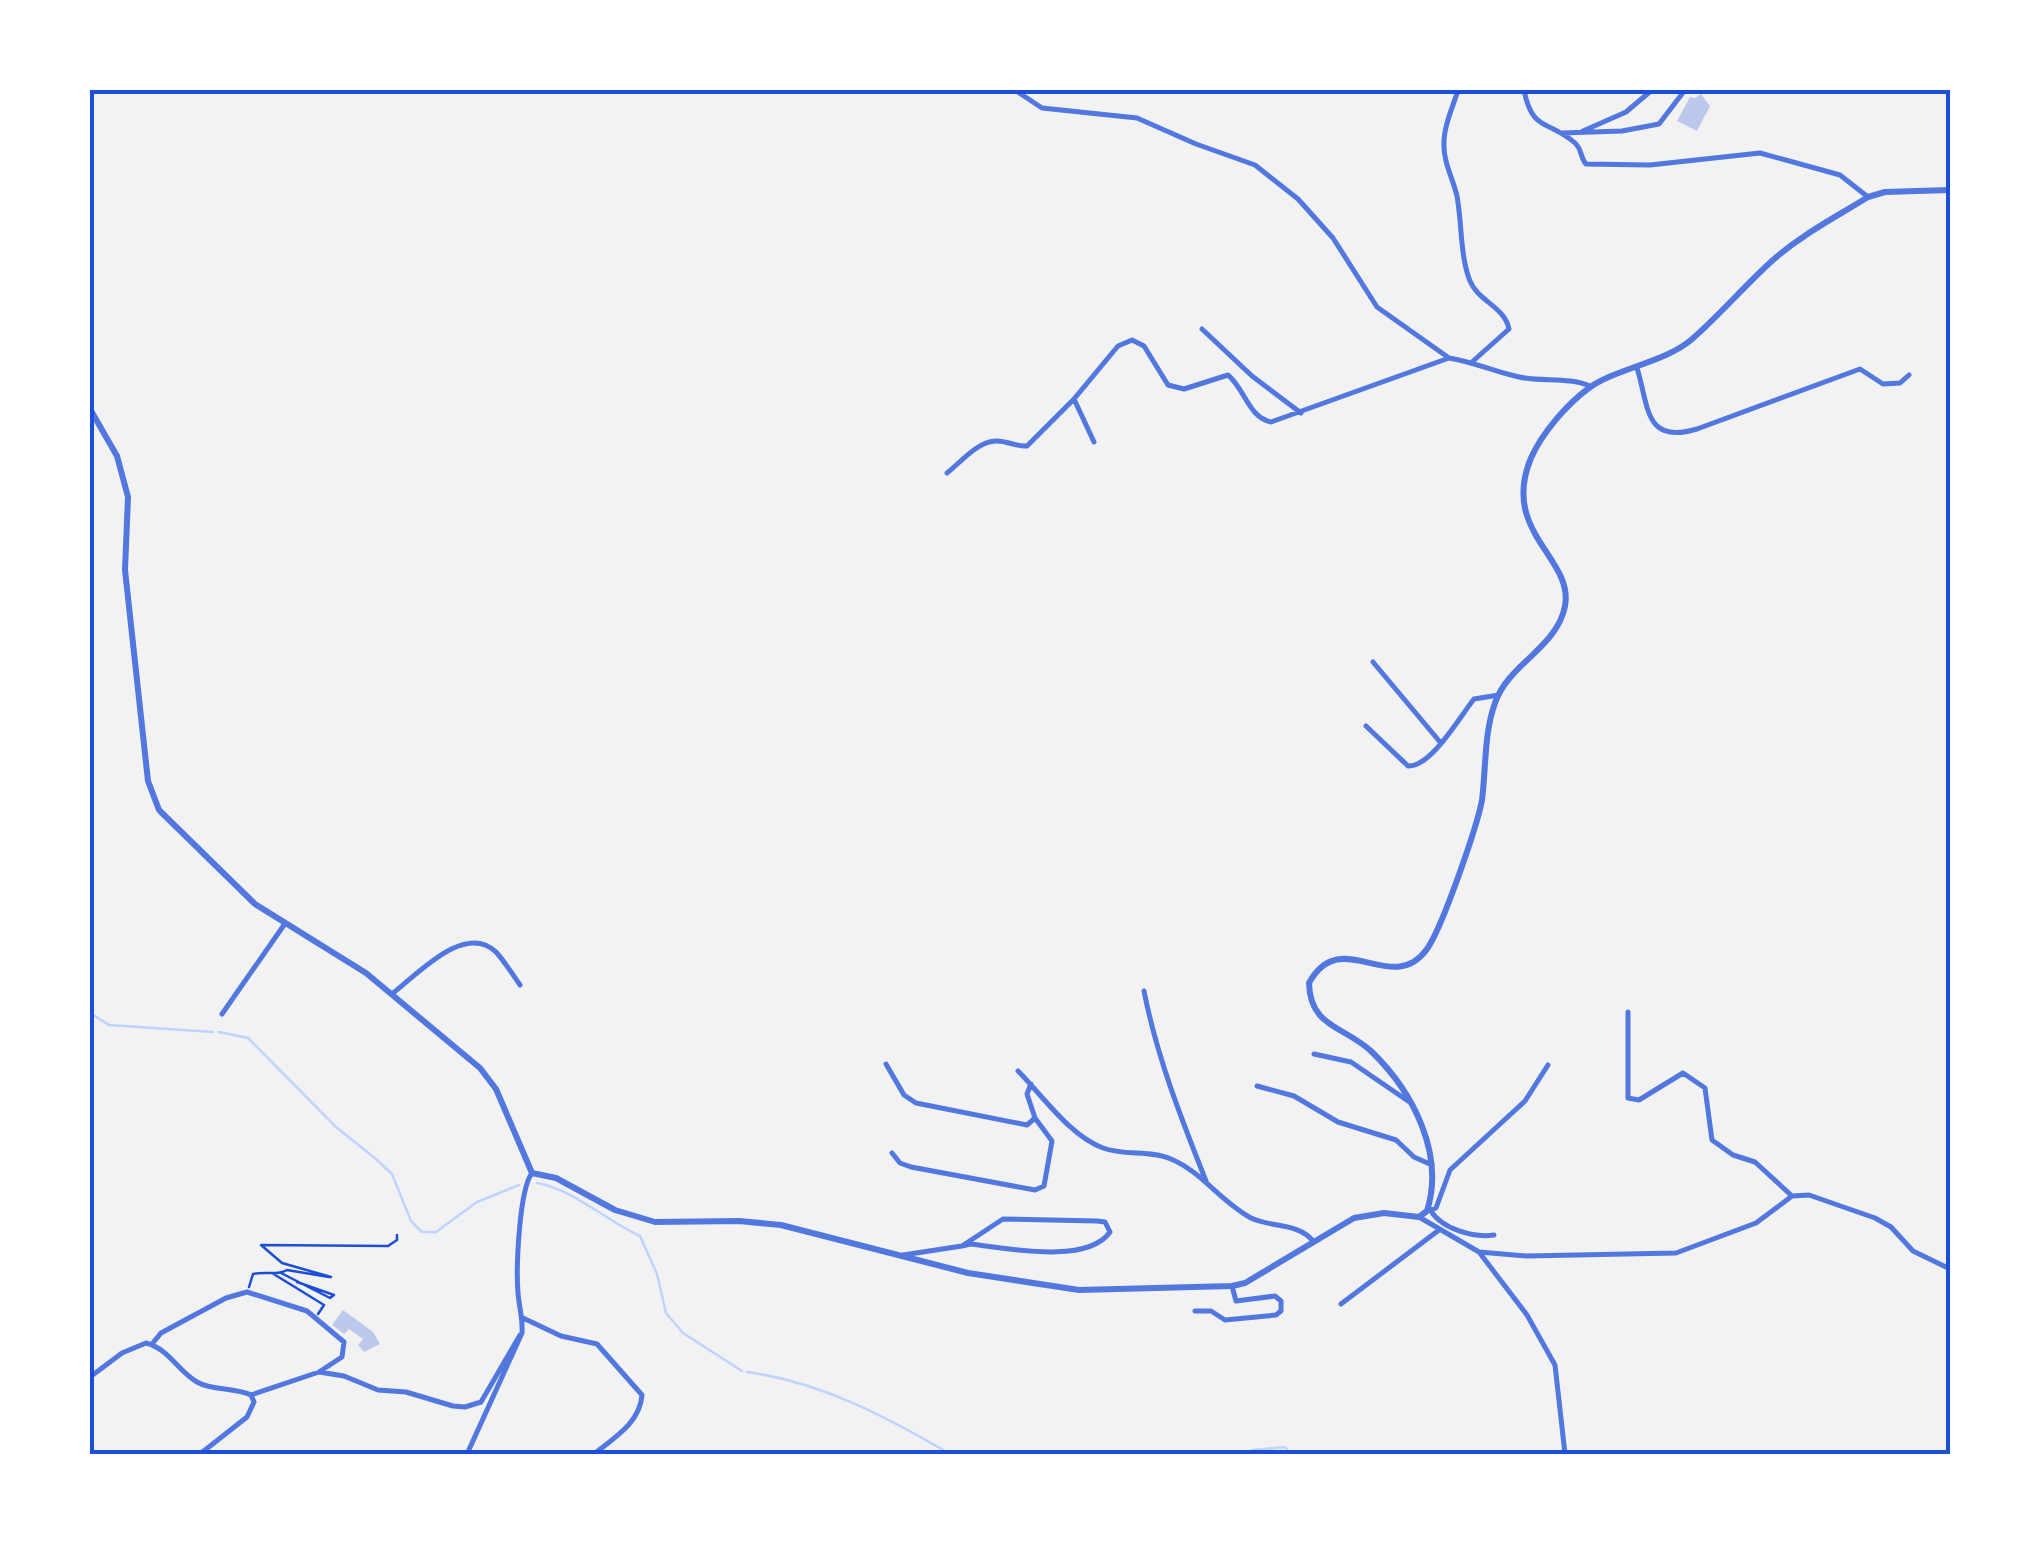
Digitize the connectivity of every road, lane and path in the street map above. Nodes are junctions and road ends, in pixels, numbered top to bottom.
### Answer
1 (1015, 90) edge
2 (1458, 90) edge
3 (1656, 90) edge
4 (1685, 90) edge
5 (1524, 93) edge
6 (1581, 132) junction
7 (1558, 134) junction
8 (1950, 190) edge
9 (1868, 198) junction
10 (1202, 328) dead end
11 (1449, 358) junction
12 (1472, 362) junction
13 (1637, 368) junction
14 (1909, 375) dead end
15 (1590, 386) junction
16 (1074, 399) junction
17 (90, 409) edge
18 (1302, 413) junction
19 (1094, 442) dead end
20 (947, 473) dead end
21 (1373, 662) dead end
22 (1499, 695) junction
23 (1366, 726) dead end
24 (1440, 742) junction
25 (284, 925) junction
26 (520, 986) dead end
27 (1144, 991) dead end
28 (392, 993) junction
29 (1628, 1012) dead end
30 (222, 1014) dead end
31 (1314, 1054) dead end
32 (886, 1064) dead end
33 (1548, 1065) dead end
34 (1018, 1072) dead end
35 (1031, 1084) junction
36 (1257, 1086) dead end
37 (1410, 1103) junction
38 (1035, 1118) junction
39 (892, 1153) dead end
40 (1432, 1165) junction
41 (532, 1173) junction
42 (1208, 1184) junction
43 (1792, 1196) junction
44 (1429, 1211) junction
45 (1418, 1218) junction
46 (1439, 1230) junction
47 (397, 1235) dead end
48 (1494, 1236) dead end
49 (1314, 1242) junction
50 (962, 1246) junction
51 (1478, 1252) junction
52 (900, 1256) junction
53 (1950, 1268) edge
54 (271, 1272) junction
55 (281, 1274) junction
56 (297, 1282) junction
57 (1232, 1286) junction
58 (247, 1292) junction
59 (1341, 1304) dead end
60 (1195, 1311) dead end
61 (316, 1318) junction
62 (524, 1318) junction
63 (522, 1333) junction
64 (152, 1344) junction
65 (318, 1372) junction
66 (90, 1377) edge
67 (251, 1395) junction
68 (200, 1454) edge
69 (467, 1454) edge
70 (594, 1454) edge
71 (1564, 1454) edge

1 - 11 street
2 - 12 street
3 - 6 street
4 - 6 street
5 - 7 street
6 - 7 street
7 - 9 street
8 - 9 street
9 - 13 street
10 - 18 street
11 - 12 street
11 - 18 street
12 - 15 street
13 - 14 street
13 - 15 street
15 - 22 street
16 - 18 street
16 - 19 street
16 - 20 street
17 - 25 street
21 - 24 street
22 - 24 street
22 - 37 street
23 - 24 street
25 - 28 street
25 - 30 street
26 - 28 street
27 - 42 street
28 - 41 street
29 - 43 street
31 - 37 street
32 - 38 street
33 - 44 street
34 - 35 street
35 - 38 street
35 - 42 street
36 - 40 street
37 - 40 street
38 - 39 street
40 - 44 street
41 - 52 street
41 - 62 street
42 - 49 street
43 - 51 street
43 - 53 street
44 - 45 street
44 - 48 street
45 - 46 street
45 - 49 street
46 - 51 street
46 - 59 street
47 - 55 path
49 - 57 street
50 - 50 street
50 - 52 street
51 - 71 street
52 - 57 street
54 - 55 path
54 - 58 path
54 - 61 path
55 - 56 path
56 - 56 path
57 - 60 street
58 - 61 street
58 - 64 street
61 - 65 street
62 - 63 street
62 - 70 street
63 - 65 street
63 - 69 street
64 - 66 street
64 - 67 street
65 - 67 street
67 - 68 street

